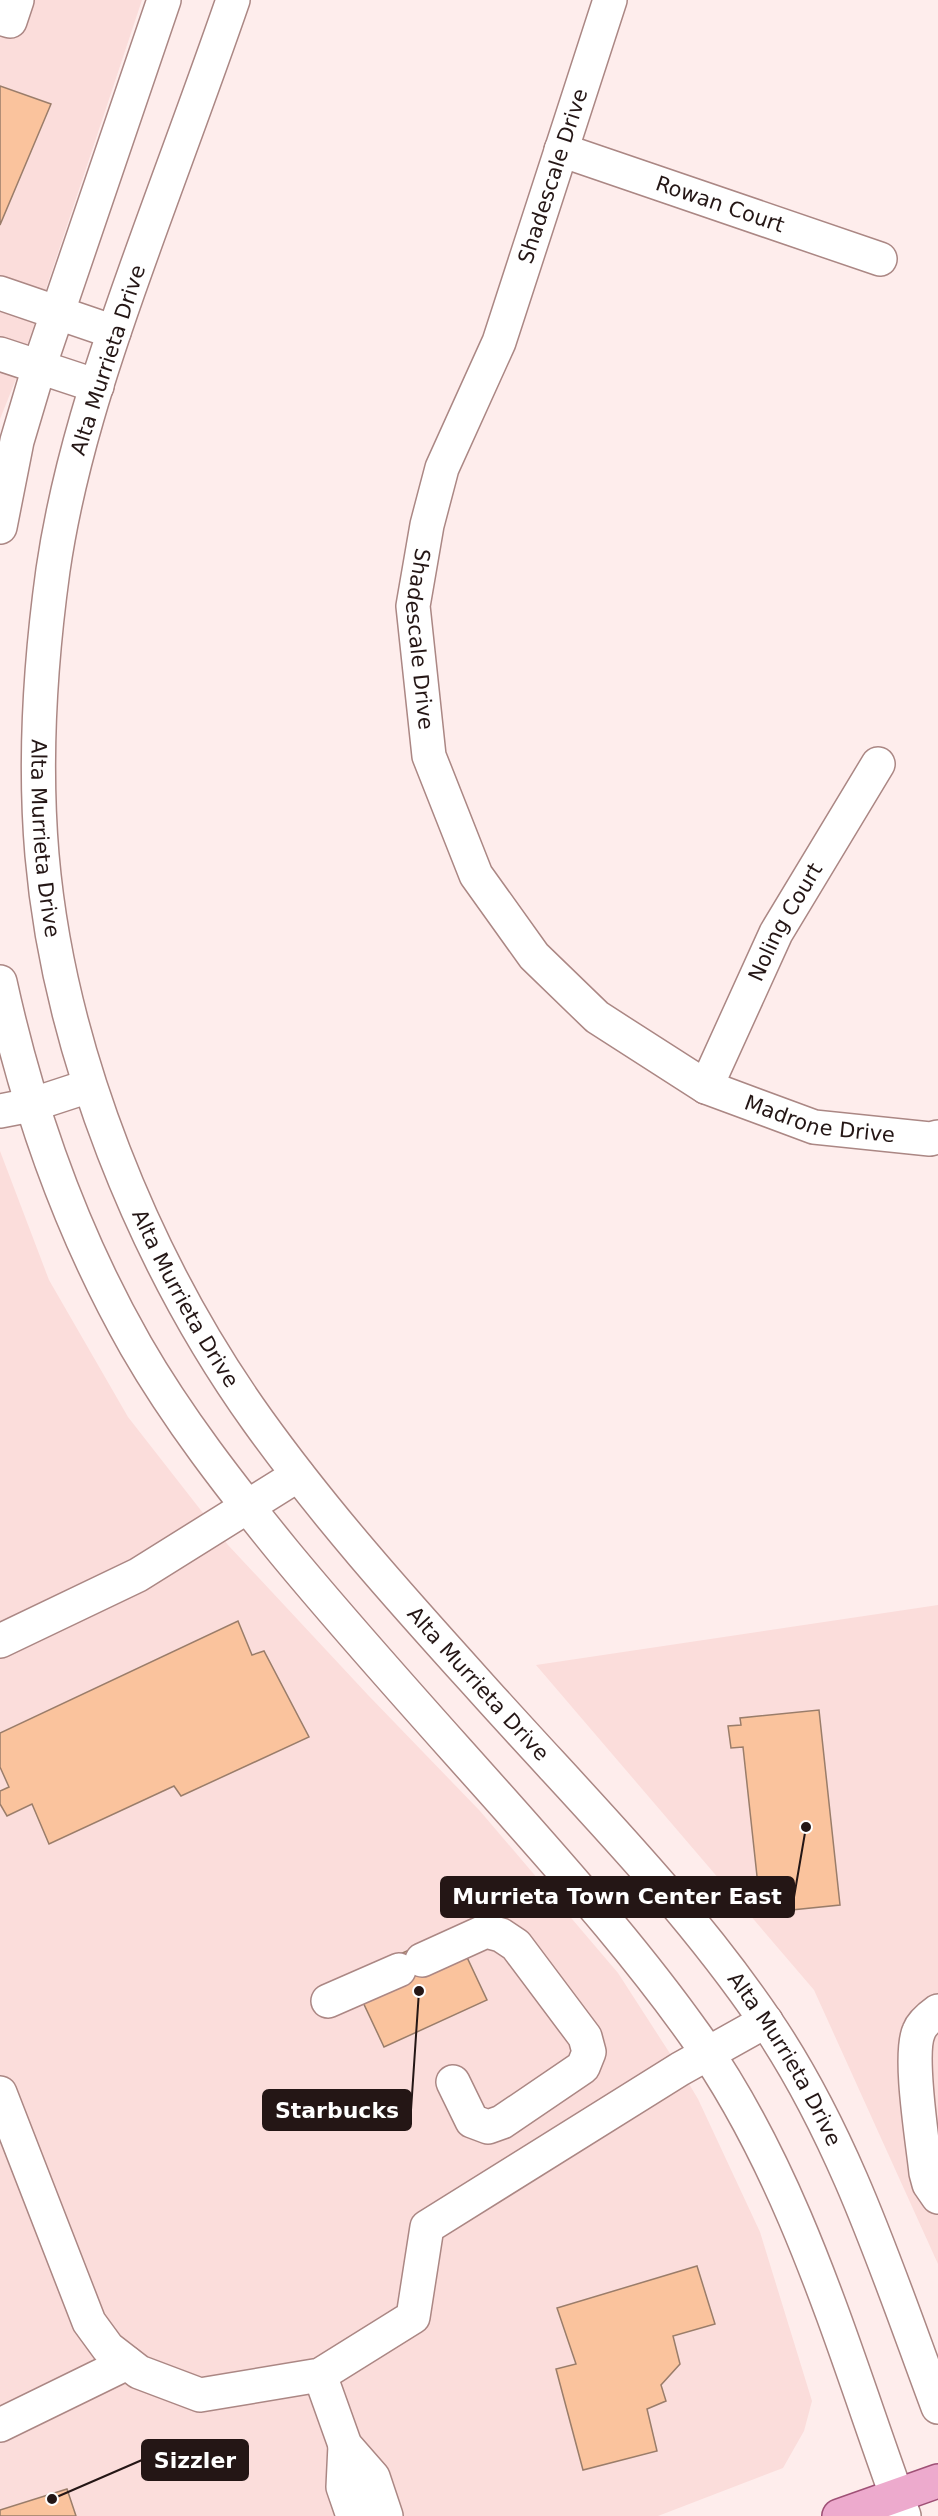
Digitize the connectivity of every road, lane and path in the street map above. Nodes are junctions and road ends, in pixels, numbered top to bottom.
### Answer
1 (17, 0) edge
2 (164, 0) edge
3 (233, 0) edge
4 (610, 0) edge
5 (0, 18) edge
6 (561, 150) junction
7 (880, 259) dead end
8 (0, 293) edge
9 (57, 313) junction
10 (114, 332) junction
11 (0, 354) edge
12 (39, 367) junction
13 (97, 386) junction
14 (0, 527) edge
15 (878, 764) dead end
16 (0, 982) edge
17 (89, 1086) junction
18 (706, 1087) junction
19 (15, 1108) edge
20 (938, 1137) edge
21 (298, 1475) junction
22 (247, 1506) junction
23 (0, 1641) edge
24 (328, 2001) dead end
25 (938, 2011) edge
26 (766, 2021) junction
27 (707, 2052) junction
28 (453, 2082) dead end
29 (0, 2093) edge
30 (938, 2197) edge
31 (127, 2363) junction
32 (320, 2375) junction
33 (938, 2407) edge
34 (0, 2425) edge
35 (345, 2445) junction
36 (938, 2481) edge
37 (900, 2506) edge
38 (353, 2516) edge
39 (386, 2516) edge
40 (839, 2516) edge

1 - 5 street
2 - 9 street
3 - 10 street, Alta Murrieta Drive
4 - 6 street, Shadescale Drive
6 - 7 street, Rowan Court
6 - 18 street, Shadescale Drive
8 - 9 street
9 - 10 street
9 - 12 street
10 - 13 street, Alta Murrieta Drive
11 - 12 street
12 - 13 street
12 - 14 street
13 - 17 street, Alta Murrieta Drive
15 - 18 street, Noling Court
16 - 19 street
17 - 19 street
17 - 21 street, Alta Murrieta Drive
18 - 20 street, Madrone Drive
19 - 22 street
21 - 22 street
21 - 26 street, Alta Murrieta Drive
22 - 23 street
22 - 27 street
24 - 28 street
25 - 30 street
26 - 27 street
26 - 33 street, Alta Murrieta Drive
27 - 32 street
27 - 37 street
29 - 31 street
31 - 32 street
31 - 34 street
32 - 35 street
35 - 38 street
35 - 39 street
36 - 37 main road
37 - 40 main road

